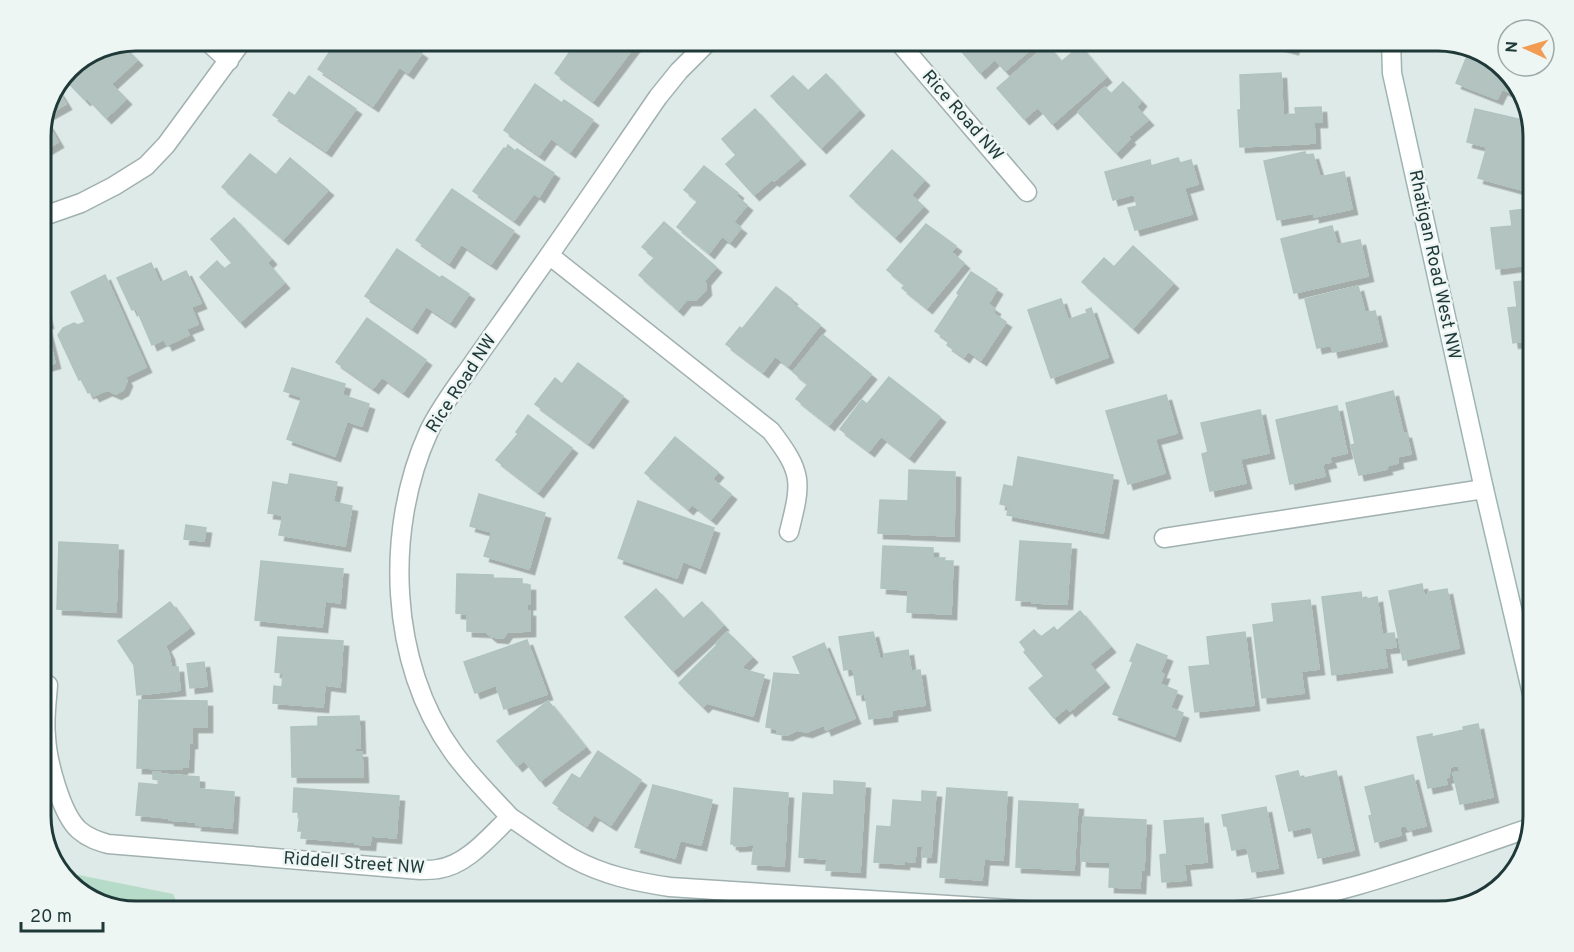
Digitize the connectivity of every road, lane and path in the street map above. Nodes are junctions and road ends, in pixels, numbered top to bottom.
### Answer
1 (218, 51) edge
2 (236, 51) edge
3 (699, 51) edge
4 (906, 51) edge
5 (1391, 51) edge
6 (229, 61) junction
7 (1027, 192) dead end
8 (51, 213) edge
9 (549, 255) junction
10 (1484, 489) junction
11 (789, 532) dead end
12 (1164, 538) dead end
13 (1523, 656) edge
14 (51, 758) edge
15 (510, 817) junction
16 (1521, 831) edge
17 (875, 901) edge
18 (1301, 901) edge

1 - 6 street
2 - 6 street
3 - 9 street, Rice Road NW
4 - 7 street, Rice Road NW
5 - 10 street, Rhatigan Road West NW
6 - 8 street
9 - 11 street
9 - 15 street, Rice Road NW
10 - 12 street
10 - 13 street, Rhatigan Road West NW
14 - 15 street, Riddell Street NW
15 - 17 street
16 - 18 street

